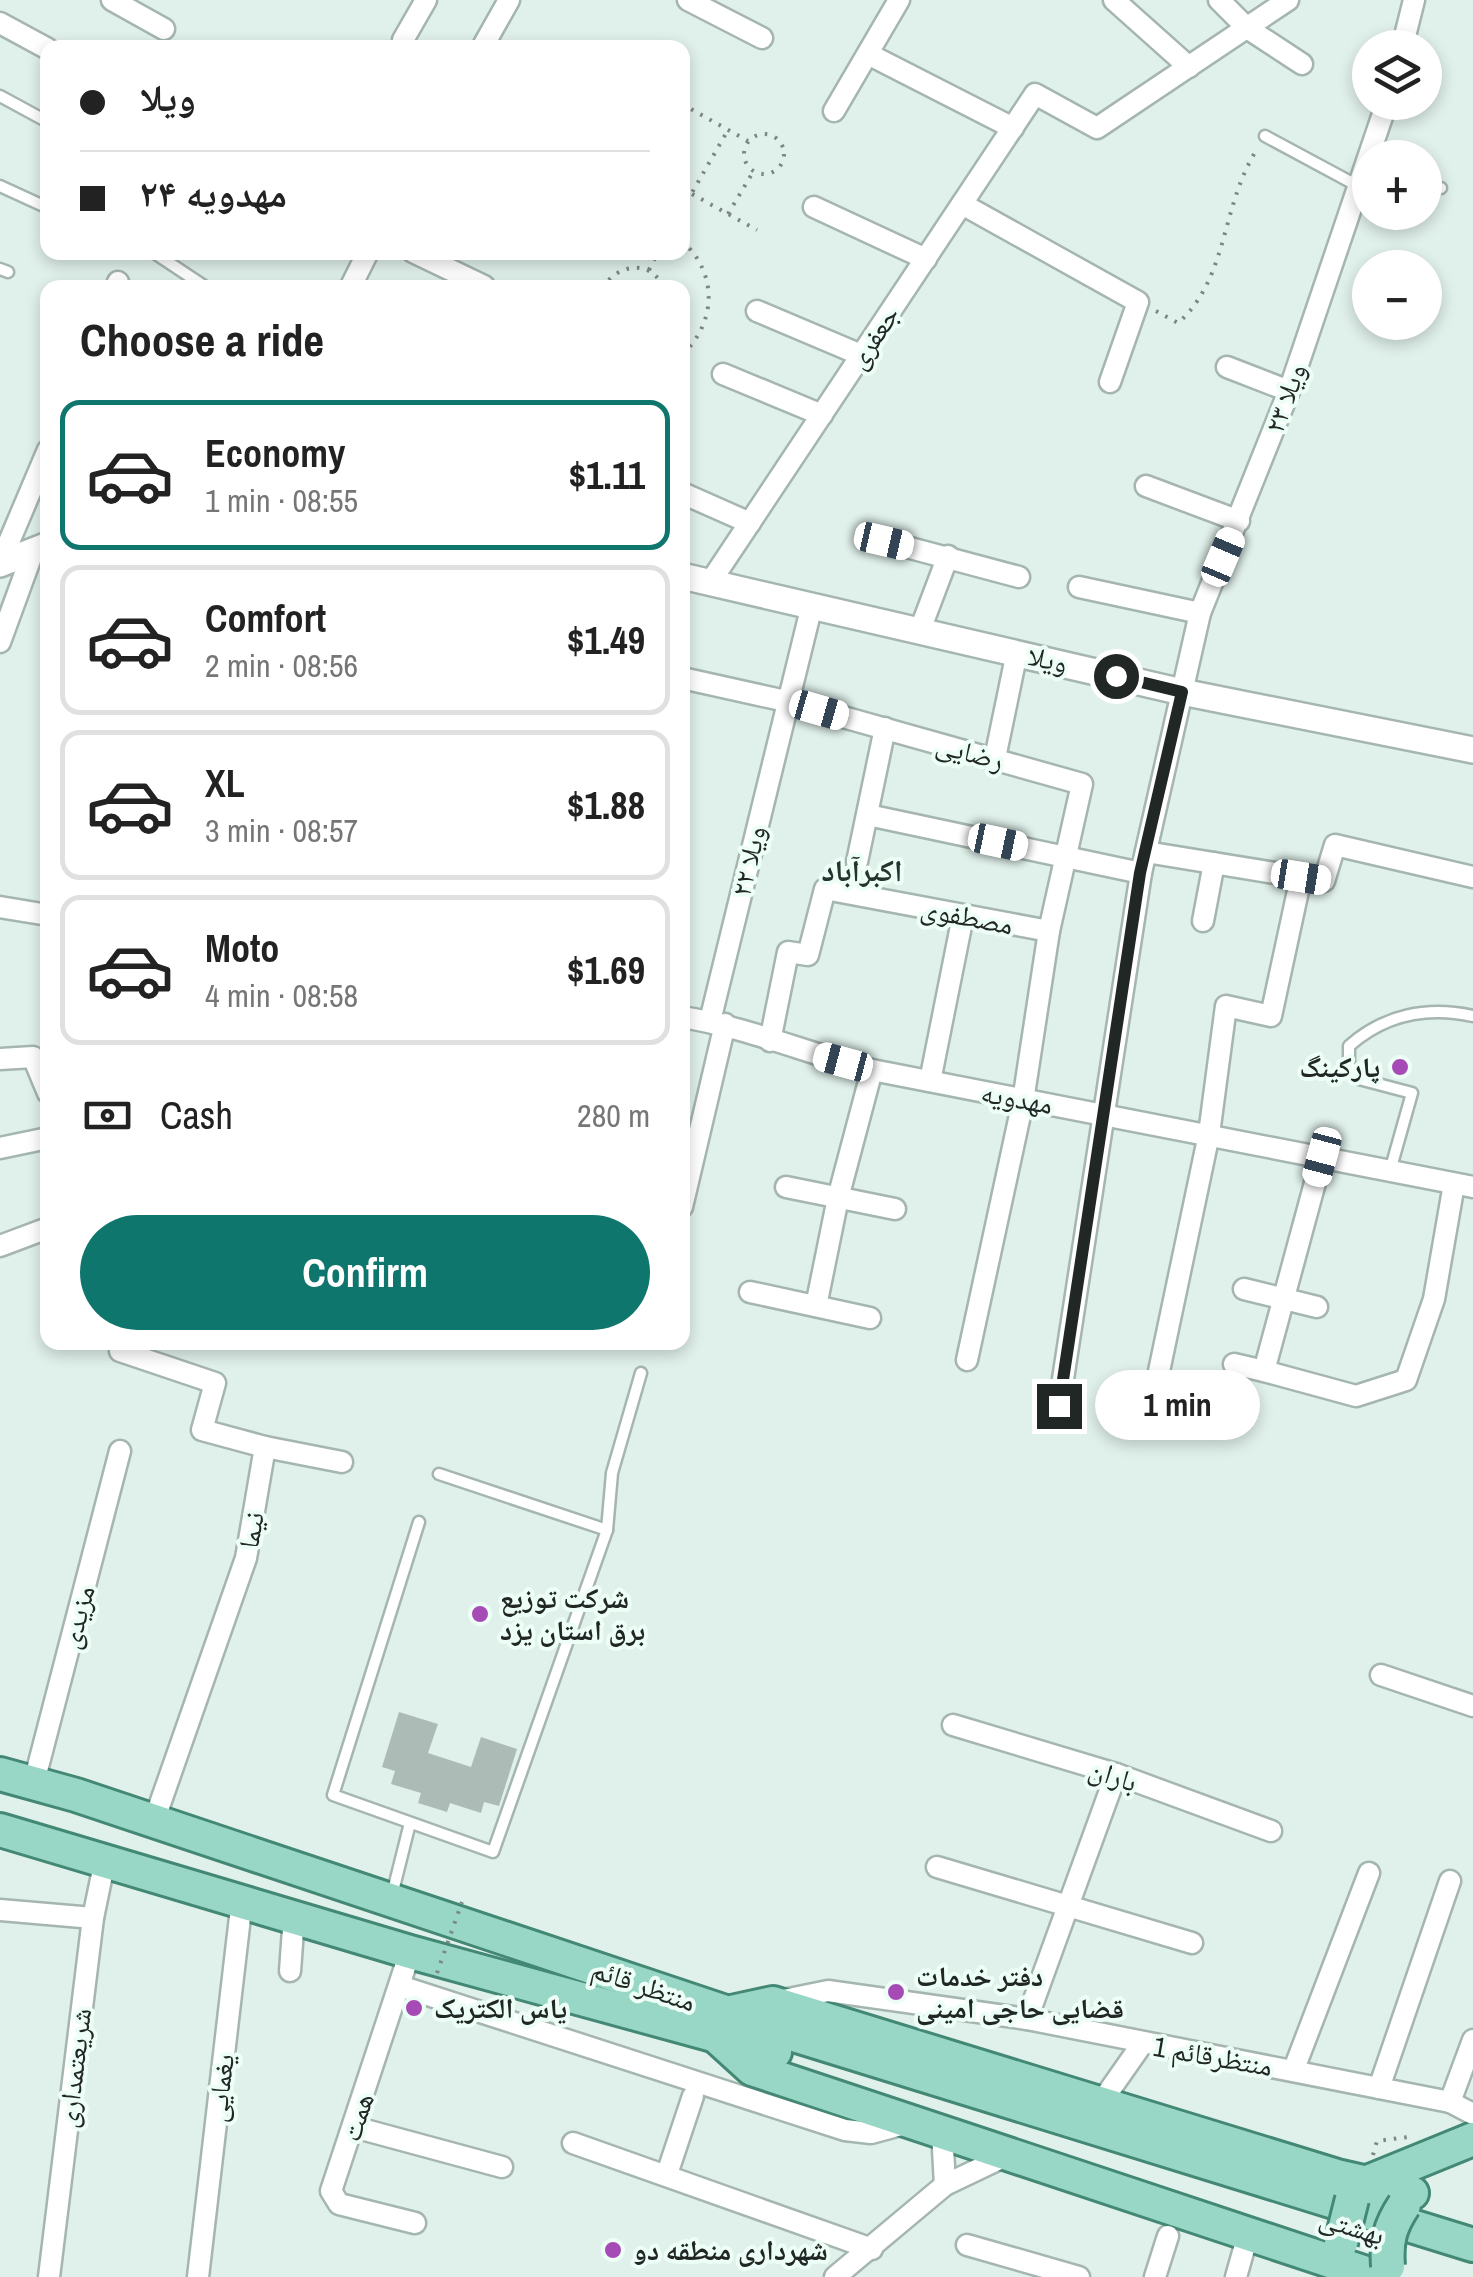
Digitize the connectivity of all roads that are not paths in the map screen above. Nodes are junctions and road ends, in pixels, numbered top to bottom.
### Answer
1 (112, 0) edge
2 (426, 0) edge
3 (509, 0) edge
4 (688, 0) edge
5 (899, 0) edge
6 (1114, 0) edge
7 (1219, 0) edge
8 (1288, 0) edge
9 (1414, 0) edge
10 (0, 23) edge
11 (1247, 28) junction
12 (164, 29) dead end
13 (1406, 30) edge
14 (762, 38) dead end
15 (402, 40) dead end
16 (488, 40) edge
17 (40, 45) edge
18 (868, 54) junction
19 (1302, 64) dead end
20 (1188, 67) junction
21 (0, 96) edge
22 (834, 110) dead end
23 (40, 118) edge
24 (1012, 128) junction
25 (1265, 136) road end
26 (1352, 169) edge
27 (0, 186) edge
28 (40, 204) edge
29 (962, 204) junction
30 (814, 207) dead end
31 (1352, 211) edge
32 (926, 259) junction
33 (165, 260) edge
34 (430, 260) edge
35 (196, 280) edge
36 (472, 280) edge
37 (756, 310) dead end
38 (861, 355) junction
39 (1227, 368) dead end
40 (723, 374) dead end
41 (1110, 382) dead end
42 (1289, 391) junction
43 (822, 415) junction
44 (40, 469) edge
45 (1146, 486) dead end
46 (690, 497) edge
47 (1238, 521) junction
48 (750, 523) junction
49 (884, 541) dead end
50 (40, 547) edge
51 (40, 549) edge
52 (948, 556) junction
53 (0, 564) edge
54 (690, 577) edge
55 (1019, 577) dead end
56 (711, 581) junction
57 (1079, 587) dead end
58 (812, 605) junction
59 (1200, 614) junction
60 (920, 630) junction
61 (0, 642) edge
62 (1017, 652) junction
63 (690, 680) edge
64 (1182, 692) junction
65 (786, 701) junction
66 (886, 728) junction
67 (1473, 750) edge
68 (995, 758) junction
69 (868, 815) junction
70 (1146, 852) junction
71 (1064, 856) junction
72 (857, 862) dead end
73 (1214, 863) junction
74 (1140, 873) junction
75 (1301, 877) junction
76 (1473, 877) edge
77 (0, 907) edge
78 (40, 911) edge
79 (963, 916) junction
80 (1203, 921) dead end
81 (1048, 931) junction
82 (1473, 1016) edge
83 (690, 1018) edge
84 (718, 1023) junction
85 (770, 1041) junction
86 (0, 1059) edge
87 (872, 1070) junction
88 (40, 1075) edge
89 (930, 1082) junction
90 (1022, 1101) junction
91 (1104, 1112) junction
92 (1209, 1134) junction
93 (40, 1140) edge
94 (0, 1148) edge
95 (1322, 1157) junction
96 (690, 1166) edge
97 (1390, 1170) junction
98 (1464, 1185) edge
99 (786, 1187) dead end
100 (838, 1198) junction
101 (895, 1210) dead end
102 (40, 1231) edge
103 (0, 1246) edge
104 (1244, 1289) dead end
105 (750, 1292) dead end
106 (1284, 1299) junction
107 (816, 1306) junction
108 (1317, 1307) dead end
109 (870, 1318) dead end
110 (120, 1350) edge
111 (967, 1360) dead end
112 (1234, 1364) dead end
113 (1264, 1371) junction
114 (641, 1373) dead end
115 (1154, 1395) dead end
116 (1059, 1406) dead end
117 (265, 1447) junction
118 (120, 1451) dead end
119 (342, 1462) dead end
120 (439, 1474) dead end
121 (420, 1522) dead end
122 (607, 1530) junction
123 (1381, 1675) dead end
124 (1473, 1706) edge
125 (953, 1726) dead end
126 (0, 1774) edge
127 (1116, 1774) junction
128 (34, 1782) junction
129 (154, 1821) junction
130 (410, 1823) junction
131 (0, 1830) edge
132 (1271, 1831) dead end
133 (106, 1860) junction
134 (936, 1867) dead end
135 (1369, 1874) dead end
136 (1450, 1880) dead end
137 (391, 1899) junction
138 (242, 1900) junction
139 (1068, 1903) junction
140 (0, 1910) edge
141 (294, 1916) junction
142 (92, 1918) junction
143 (1192, 1943) dead end
144 (410, 1952) junction
145 (290, 1971) dead end
146 (400, 1986) junction
147 (772, 2002) junction
148 (1027, 2020) junction
149 (719, 2023) junction
150 (1473, 2040) edge
151 (1142, 2044) junction
152 (1294, 2069) junction
153 (1379, 2088) junction
154 (693, 2096) dead end
155 (1450, 2102) junction
156 (1100, 2104) junction
157 (1473, 2114) edge
158 (927, 2126) junction
159 (354, 2127) junction
160 (1473, 2140) edge
161 (573, 2142) dead end
162 (1010, 2154) junction
163 (1473, 2164) edge
164 (502, 2167) dead end
165 (667, 2174) junction
166 (944, 2185) junction
167 (1351, 2186) junction
168 (1291, 2187) joint
169 (1230, 2190) joint
170 (1408, 2199) junction
171 (416, 2223) dead end
172 (1249, 2231) junction
173 (1168, 2236) dead end
174 (1473, 2244) edge
175 (967, 2245) dead end
176 (872, 2249) junction
177 (1302, 2259) edge
178 (1473, 2264) edge
179 (1385, 2273) edge
180 (49, 2277) edge
181 (198, 2277) edge
182 (834, 2277) edge
183 (1079, 2277) edge
184 (1156, 2277) edge
185 (1236, 2277) edge

1 - 12 street
2 - 15 street
3 - 16 street
4 - 14 street
5 - 18 street
6 - 20 street
7 - 11 street
8 - 11 street
9 - 13 street
10 - 17 street
11 - 19 street
11 - 20 street
18 - 22 street
18 - 24 street
20 - 24 street, جعفری
21 - 23 lane
24 - 29 street, جعفری
25 - 26 lane
27 - 28 lane
29 - 32 street, جعفری
29 - 41 street
30 - 32 street
31 - 42 street, ویلا ۲۳
32 - 38 street, جعفری
33 - 35 lane
34 - 36 street
37 - 38 street
38 - 43 street, جعفری
39 - 42 street
40 - 43 street
42 - 47 street, ویلا ۲۳
43 - 48 street, جعفری
44 - 53 street
45 - 47 street
46 - 48 street
47 - 59 street, ویلا ۲۳
48 - 56 street, جعفری
49 - 52 street
50 - 53 street
51 - 61 street
52 - 55 street
52 - 60 street
54 - 56 street, ویلا
56 - 58 street, ویلا
57 - 59 street
58 - 60 street, ویلا
58 - 65 street, ویلا ۲۲
59 - 64 street, ویلا ۲۳
60 - 62 street, ویلا
62 - 64 street, ویلا
62 - 68 street
63 - 65 street, رضایی
64 - 67 street, ویلا
64 - 70 street, ویلا ۲۳
65 - 66 street, رضایی
65 - 84 street, ویلا ۲۲
66 - 68 street, رضایی
66 - 69 street
68 - 71 street, رضایی
69 - 71 street
69 - 72 street
70 - 73 street
70 - 74 street, ویلا ۲۳
71 - 74 street
71 - 81 street, مصطفوی
73 - 75 street
73 - 80 street
74 - 91 street, ویلا ۲۳
75 - 76 street
75 - 92 street
77 - 78 street
79 - 81 street, مصطفوی
79 - 85 street, مصطفوی
79 - 89 street
81 - 90 street, مصطفوی
82 - 97 lane
83 - 84 street, مهدویه
84 - 85 street, مهدویه
84 - 96 street, ویلا ۲۲
85 - 87 street, مهدویه
86 - 88 street
87 - 89 street, مهدویه
87 - 100 street
89 - 90 street, مهدویه
90 - 91 street, مهدویه
90 - 111 street, مصطفوی
91 - 92 street, مهدویه
91 - 116 street, ویلا ۲۳
92 - 95 street, مهدویه
92 - 115 street
93 - 94 street
95 - 97 street, مهدویه
95 - 106 street
97 - 98 street, مهدویه
98 - 113 street
99 - 100 street
100 - 101 street
100 - 107 street
102 - 103 street
104 - 106 street
105 - 107 street
106 - 108 street
106 - 113 street
107 - 109 street
110 - 117 street
112 - 113 street
114 - 122 lane
117 - 119 street
117 - 129 street, نیما
118 - 128 street, مزیدی
120 - 122 lane
121 - 130 lane
122 - 130 lane
123 - 124 street
125 - 127 street, باران
126 - 128 main road, منتظر قائم
127 - 132 street, باران
127 - 139 street
128 - 129 main road, منتظر قائم
129 - 137 main road, منتظر قائم
130 - 137 lane
131 - 133 main road, منتظر قائم
133 - 138 main road, منتظر قائم
133 - 142 street, شریعتمداری
134 - 139 street
135 - 152 street
136 - 153 street
137 - 149 main road, منتظر قائم
138 - 141 main road, منتظر قائم
138 - 181 street, یغمایی
139 - 143 street
139 - 148 street
140 - 142 street
141 - 144 main road, منتظر قائم
141 - 145 street
142 - 180 street, شریعتمداری
144 - 146 street, همت
144 - 149 main road, منتظر قائم
146 - 158 street
146 - 159 street, همت
147 - 148 street, منتظرقائم 1
147 - 149 main road
147 - 156 main road
148 - 151 street, منتظرقائم 1
149 - 158 main road
149 - 168 main road, منتظر قائم
149 - 169 main road, منتظر قائم
150 - 155 street
151 - 152 street, منتظرقائم 1
151 - 156 street
152 - 153 street, منتظرقائم 1
153 - 155 street, منتظرقائم 1
154 - 165 street
155 - 157 street, منتظرقائم 1
156 - 167 main road
158 - 162 main road
158 - 166 street
159 - 164 street
159 - 171 street, همت
160 - 167 main road
161 - 165 street
162 - 166 street
162 - 172 main road
163 - 170 main road
165 - 176 street
166 - 176 street
167 - 170 main road
167 - 177 main road, bridge
168 - 174 main road, بهشتی
169 - 178 main road, بهشتی
170 - 179 main road, bridge
172 - 177 main road
172 - 185 street
173 - 184 street
175 - 183 street
176 - 182 street
177 - 179 main road

